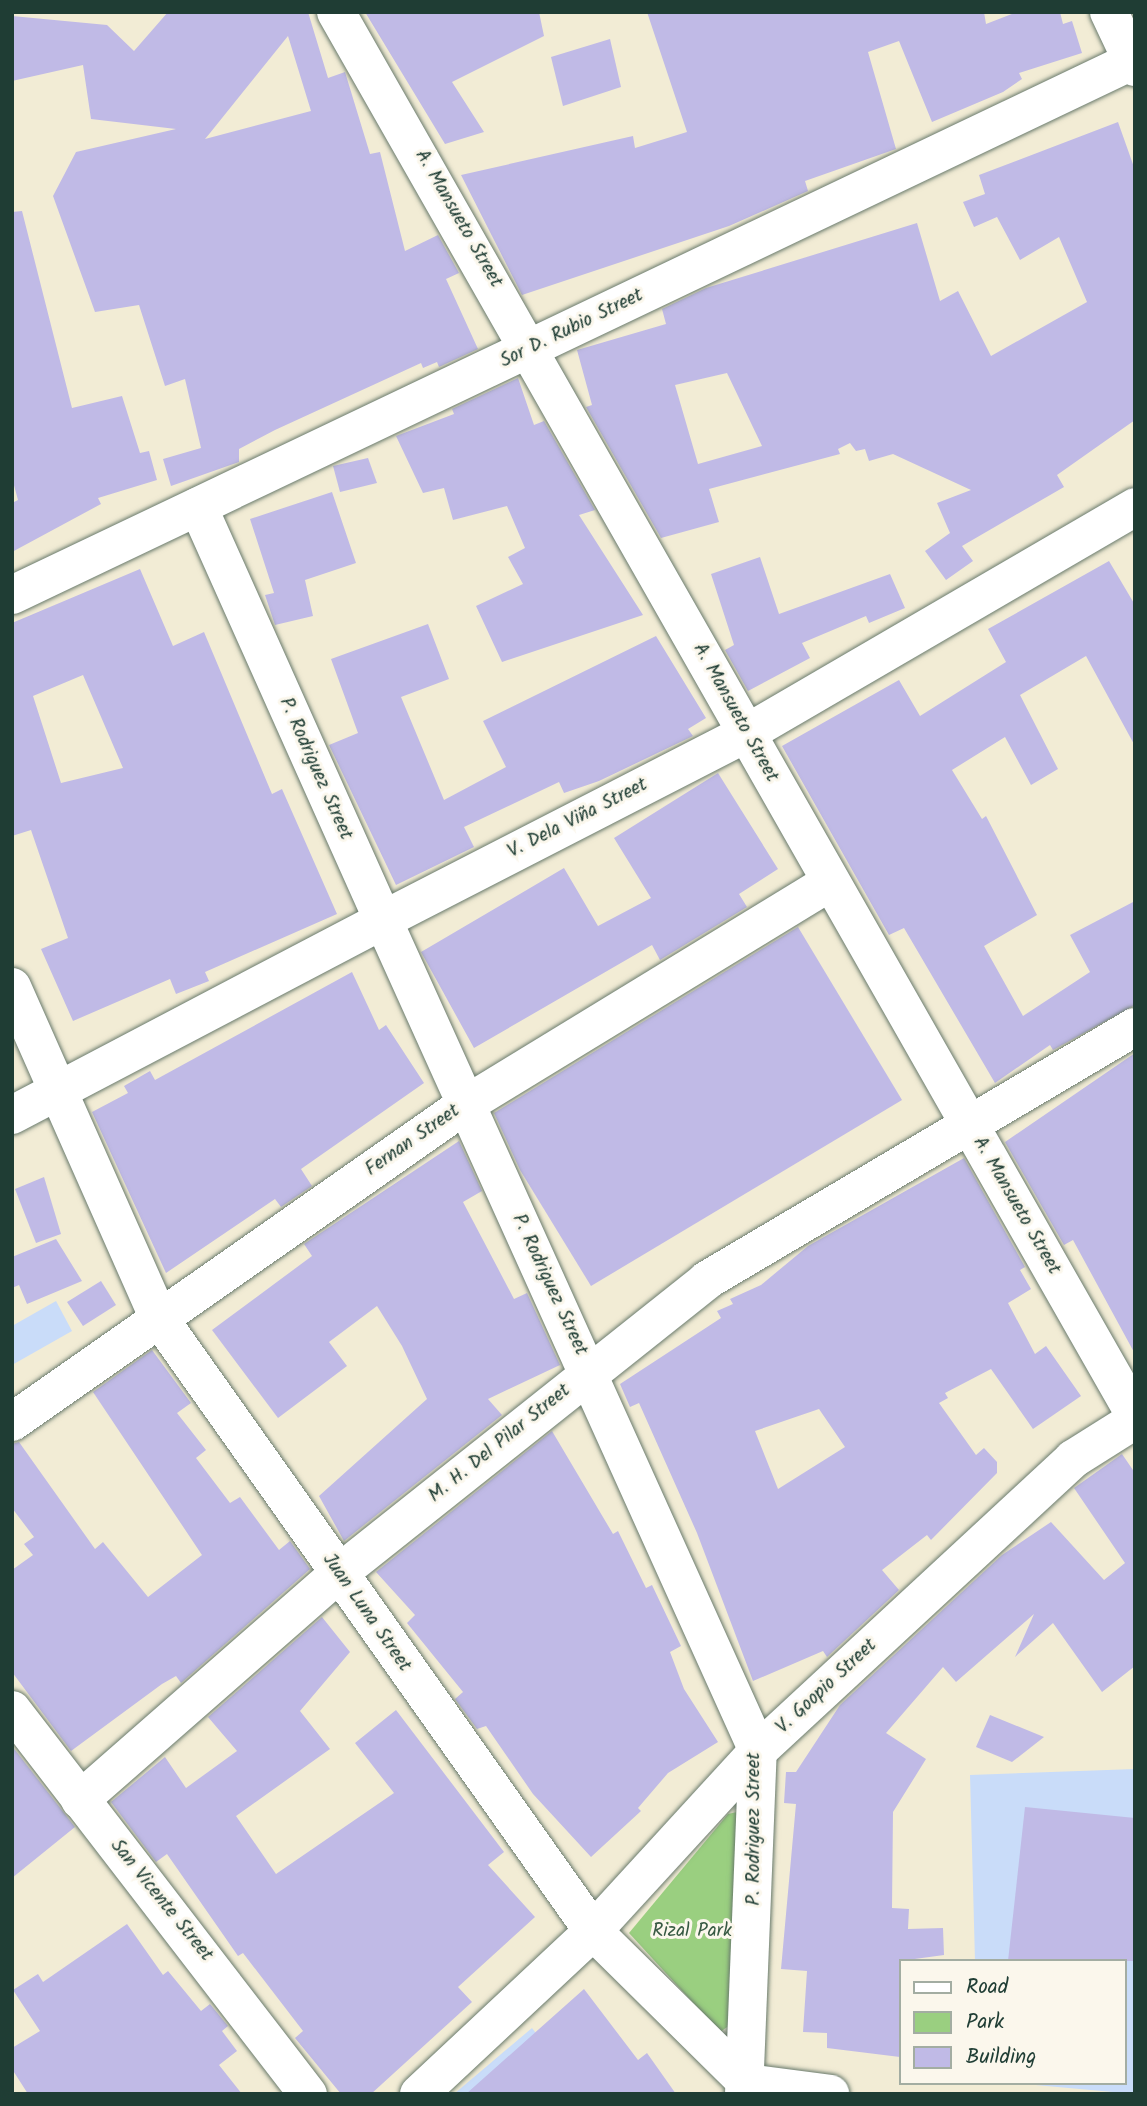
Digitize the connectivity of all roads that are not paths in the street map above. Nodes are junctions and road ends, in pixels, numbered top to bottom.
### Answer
1 (335, 12) edge
2 (1108, 12) edge
3 (1133, 64) edge
4 (531, 348) junction
5 (198, 507) junction
6 (1135, 507) edge
7 (12, 595) edge
8 (747, 733) junction
9 (828, 883) junction
10 (383, 920) junction
11 (12, 987) edge
12 (1135, 1027) edge
13 (56, 1093) junction
14 (465, 1105) junction
15 (12, 1115) edge
16 (971, 1126) junction
17 (159, 1318) junction
18 (590, 1373) junction
19 (1135, 1418) edge
20 (12, 1422) edge
21 (338, 1574) junction
22 (12, 1710) edge
23 (758, 1751) junction
24 (80, 1800) junction
25 (593, 1931) junction
26 (746, 2089) edge
27 (308, 2094) edge
28 (419, 2094) edge
29 (830, 2094) edge

1 - 4 street, A. Mansueto Street
2 - 3 street
3 - 4 street, Sor D. Rubio Street
4 - 5 street, Sor D. Rubio Street
4 - 8 street, A. Mansueto Street
5 - 7 street, Sor D. Rubio Street
5 - 10 street, P. Rodriguez Street
6 - 8 street, V. Dela Viña Street
8 - 9 street, A. Mansueto Street
8 - 10 street, V. Dela Viña Street
9 - 14 street, Fernan Street
9 - 16 street, A. Mansueto Street
10 - 13 street, V. Dela Viña Street
10 - 14 street, P. Rodriguez Street
11 - 13 street, Juan Luna Street
12 - 16 street, M. H. Del Pilar Street
13 - 15 street, V. Dela Viña Street
13 - 17 street, Juan Luna Street
14 - 17 street, Fernan Street
14 - 18 street, P. Rodriguez Street
16 - 18 street, M. H. Del Pilar Street
16 - 19 street, A. Mansueto Street
17 - 20 street, Fernan Street
17 - 21 street, Juan Luna Street
18 - 21 street, M. H. Del Pilar Street
18 - 23 street, P. Rodriguez Street
19 - 23 street, V. Goopio Street
21 - 24 street, M. H. Del Pilar Street
21 - 25 street, Juan Luna Street
22 - 24 street, San Vicente Street
23 - 25 street, V. Goopio Street
23 - 26 street, P. Rodriguez Street
24 - 27 street, San Vicente Street
25 - 26 street, Juan Luna Street
25 - 28 street, V. Goopio Street
26 - 29 street

